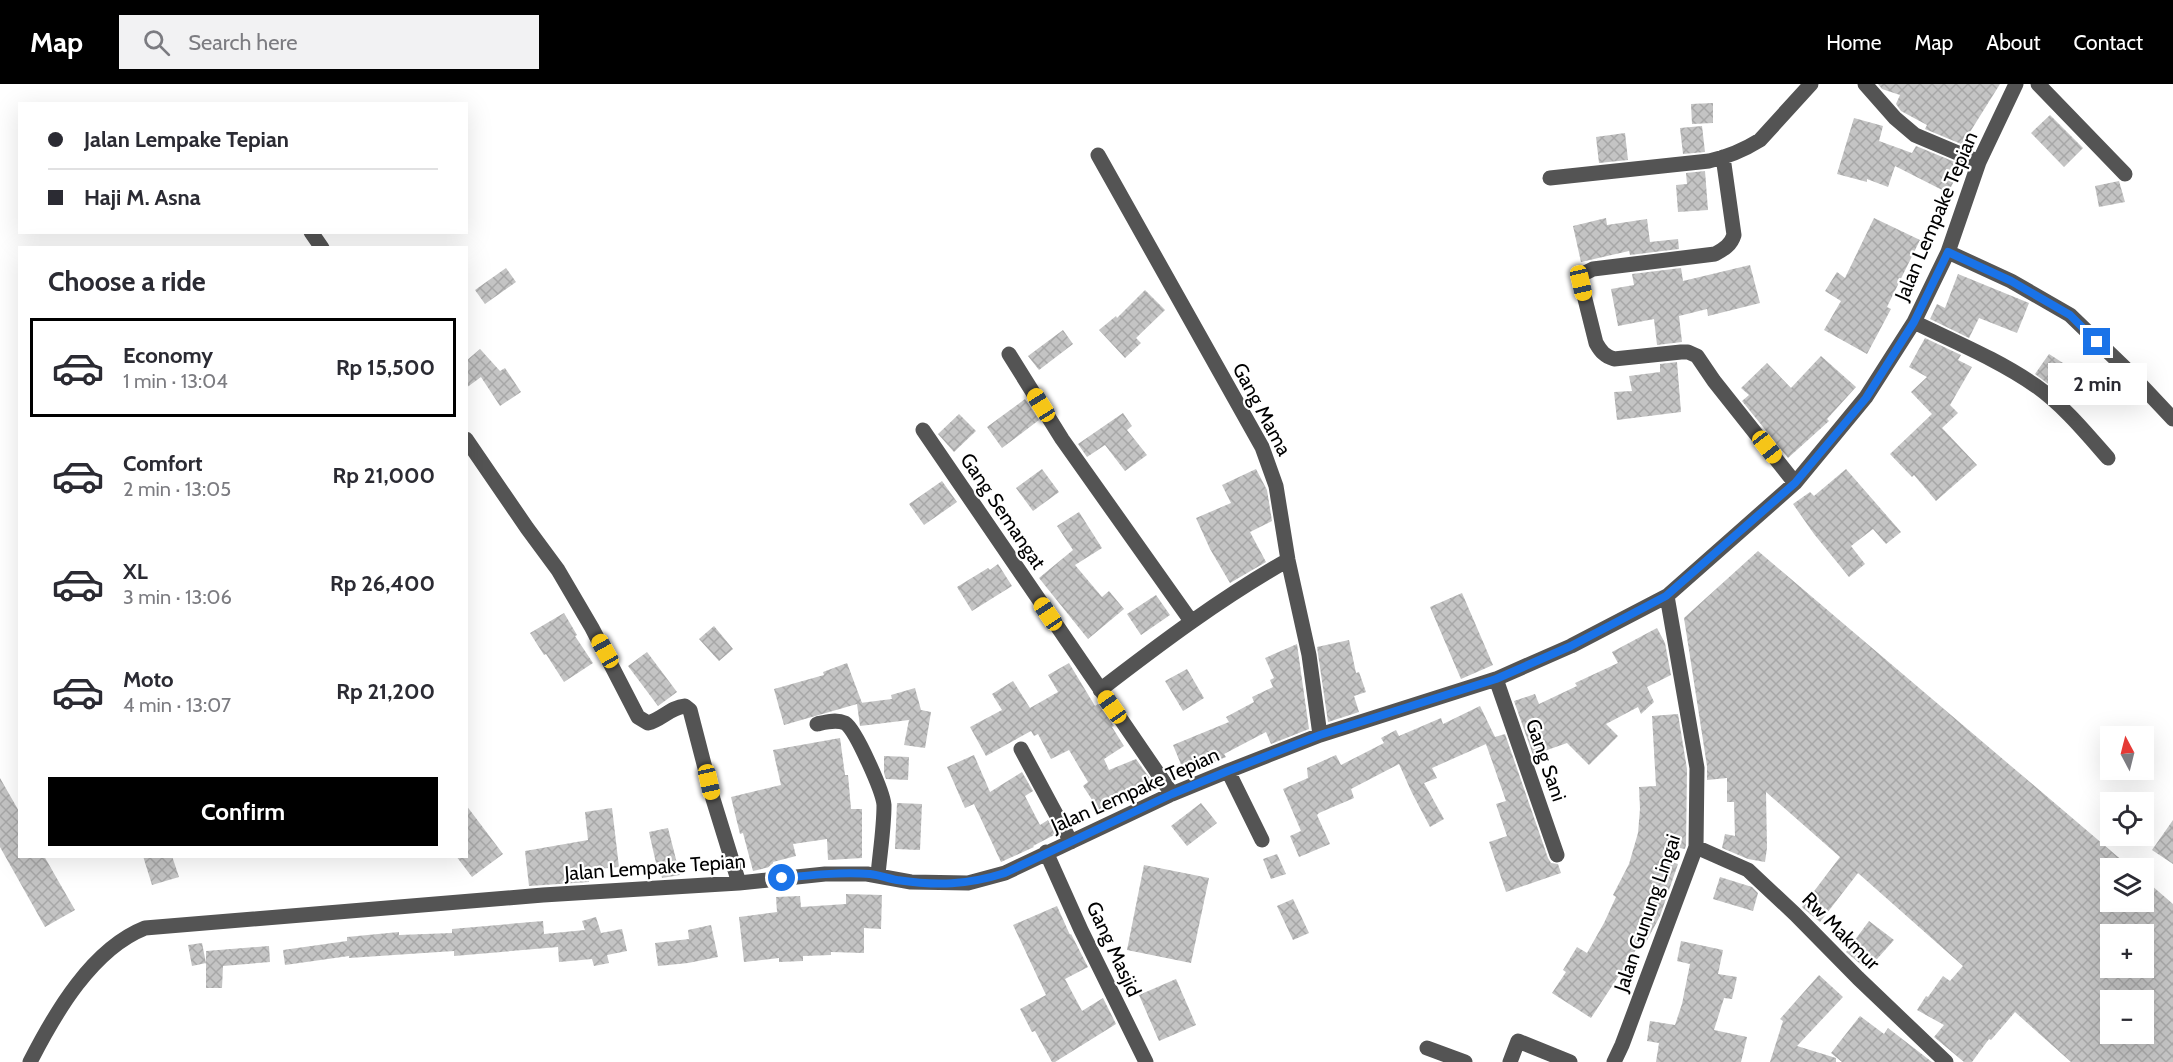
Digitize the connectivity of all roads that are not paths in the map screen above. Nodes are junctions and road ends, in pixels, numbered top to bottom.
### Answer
1 (1811, 84) edge
2 (1865, 84) edge
3 (2016, 84) edge
4 (2038, 84) edge
5 (1098, 155) dead end
6 (1723, 158) junction
7 (1980, 162) junction
8 (2125, 174) dead end
9 (1550, 178) dead end
10 (1948, 252) junction
11 (1914, 322) junction
12 (1009, 354) dead end
13 (2173, 419) edge
14 (923, 430) dead end
15 (468, 442) edge
16 (2108, 458) dead end
17 (1795, 483) junction
18 (1288, 560) junction
19 (1666, 596) junction
20 (1191, 621) junction
21 (1496, 679) junction
22 (1100, 690) junction
23 (818, 724) dead end
24 (1320, 735) junction
25 (1020, 749) dead end
26 (1228, 771) junction
27 (1172, 794) junction
28 (1262, 840) dead end
29 (1071, 842) junction
30 (1696, 847) junction
31 (1046, 852) junction
32 (1557, 855) dead end
33 (878, 875) junction
34 (740, 883) junction
35 (1427, 1048) dead end
36 (30, 1062) edge
37 (1146, 1062) edge
38 (1465, 1062) edge
39 (1510, 1062) edge
40 (1570, 1062) edge
41 (1614, 1062) edge
42 (1946, 1062) edge

1 - 6 street
2 - 7 street
3 - 7 street, Jalan Lempake Tepian
4 - 8 street
5 - 18 street, Gang Mama
6 - 9 street
6 - 17 street
7 - 10 street, Jalan Lempake Tepian
10 - 11 street, Jalan Lempake Tepian
10 - 13 street
11 - 16 street
11 - 17 street, Jalan Lempake Tepian
12 - 20 street
14 - 22 street, Gang Semangat
15 - 34 street
17 - 19 street, Jalan Lempake Tepian
18 - 20 street
18 - 24 street, Gang Mama
19 - 21 street, Jalan Lempake Tepian
19 - 30 street, Jalan Gunung Lingai
20 - 22 street
21 - 24 street, Jalan Lempake Tepian
21 - 32 street, Gang Sani
22 - 27 street, Gang Semangat
23 - 33 street
24 - 26 street, Jalan Lempake Tepian
25 - 29 street
26 - 27 street, Jalan Lempake Tepian
26 - 28 street
27 - 29 street, Jalan Lempake Tepian
29 - 31 street, Jalan Lempake Tepian
30 - 41 street, Jalan Gunung Lingai
30 - 42 street, Rw Makmur
31 - 33 street, Jalan Lempake Tepian
31 - 37 street, Gang Masjid
33 - 34 street, Jalan Lempake Tepian
34 - 36 street, Jalan Lempake Tepian
35 - 38 street
39 - 40 street

